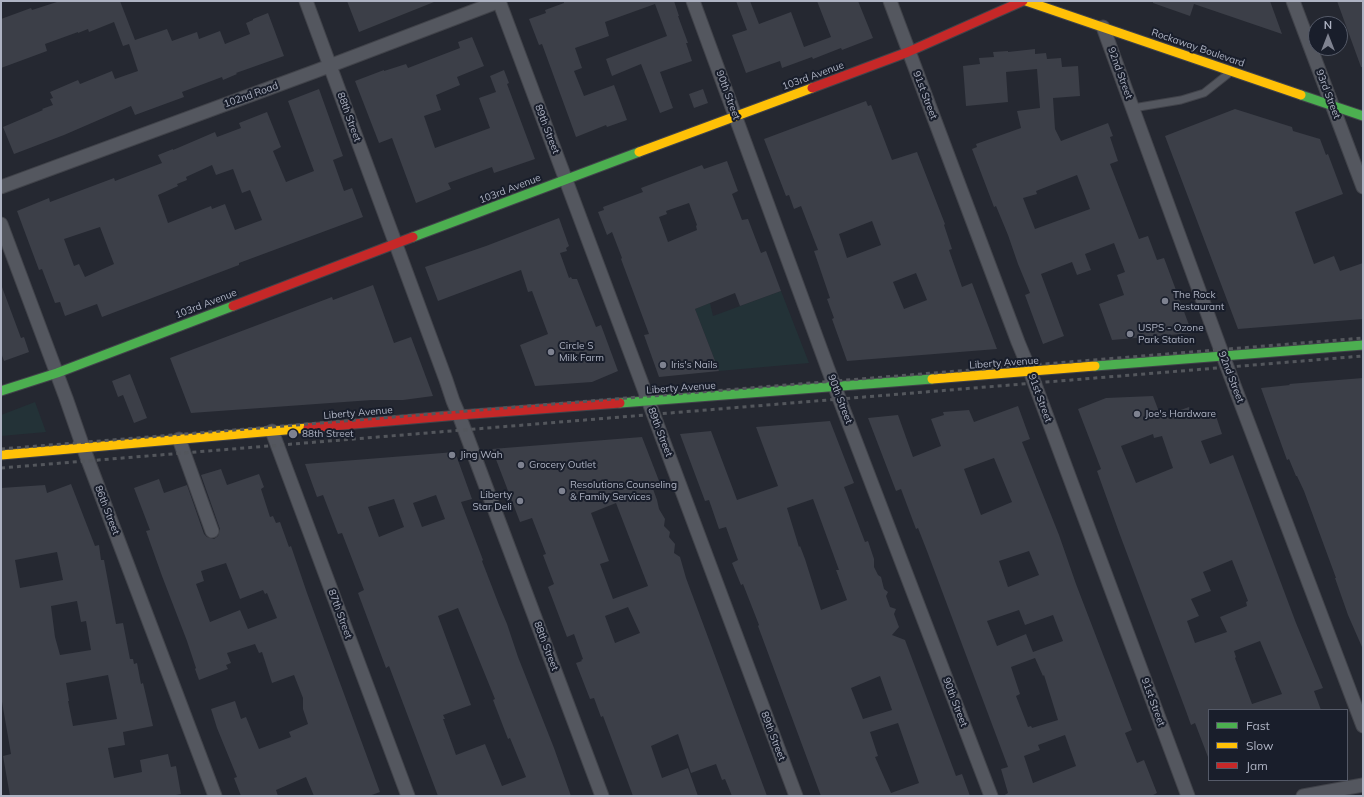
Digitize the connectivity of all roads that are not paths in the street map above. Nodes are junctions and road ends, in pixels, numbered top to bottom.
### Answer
1 (306, 1) edge
2 (499, 1) edge
3 (693, 1) edge
4 (890, 1) edge
5 (1023, 1) edge
6 (1026, 1) edge
7 (1293, 1) edge
8 (1103, 27) junction
9 (908, 52) junction
10 (330, 66) junction
11 (1232, 71) junction
12 (1333, 106) junction
13 (1133, 108) junction
14 (1363, 116) edge
15 (736, 117) junction
16 (566, 180) junction
17 (1, 187) edge
18 (1363, 187) edge
19 (1, 224) edge
20 (396, 243) junction
21 (1363, 345) edge
22 (1223, 356) junction
23 (57, 372) junction
24 (1030, 372) junction
25 (836, 387) junction
26 (1, 391) edge
27 (648, 401) junction
28 (459, 415) junction
29 (272, 432) junction
30 (179, 439) junction
31 (83, 447) junction
32 (1, 455) edge
33 (212, 531) dead end
34 (1363, 726) edge
35 (1363, 785) edge
36 (215, 796) edge
37 (408, 796) edge
38 (602, 796) edge
39 (796, 796) edge
40 (990, 796) edge
41 (1188, 796) edge
42 (1304, 796) edge

1 - 10 street, 88th Street
2 - 10 street, 102nd Road
2 - 16 street, 89th Street
3 - 15 street, 90th Street
4 - 9 street, 91st Street
5 - 9 street, 103rd Avenue
6 - 8 street, Rockaway Boulevard
7 - 12 street, 93rd Street
8 - 11 street, Rockaway Boulevard
8 - 13 street, 92nd Street
9 - 15 street, 103rd Avenue
9 - 24 street, 91st Street
10 - 17 street, 102nd Road
10 - 20 street, 88th Street
11 - 12 street, Rockaway Boulevard
11 - 13 lane
12 - 14 street, Rockaway Boulevard
12 - 18 street, 93rd Street
13 - 22 street, 92nd Street
15 - 16 street, 103rd Avenue
15 - 25 street, 90th Street
16 - 20 street, 103rd Avenue
16 - 27 street, 89th Street
19 - 23 street, 86th Street
20 - 23 street, 103rd Avenue
20 - 28 street, 88th Street
21 - 22 street, Liberty Avenue
22 - 24 street, Liberty Avenue
22 - 34 street, 92nd Street
23 - 26 street, 103rd Avenue
23 - 31 street, 86th Street
24 - 25 street, Liberty Avenue
24 - 41 street, 91st Street
25 - 27 street, Liberty Avenue
25 - 40 street, 90th Street
27 - 28 street, Liberty Avenue
27 - 39 street, 89th Street
28 - 29 street, Liberty Avenue
28 - 38 street, 88th Street
29 - 30 street, Liberty Avenue
29 - 37 street, 87th Street
30 - 31 street, Liberty Avenue
30 - 33 street
31 - 32 street, Liberty Avenue
31 - 36 street, 86th Street
35 - 42 street

